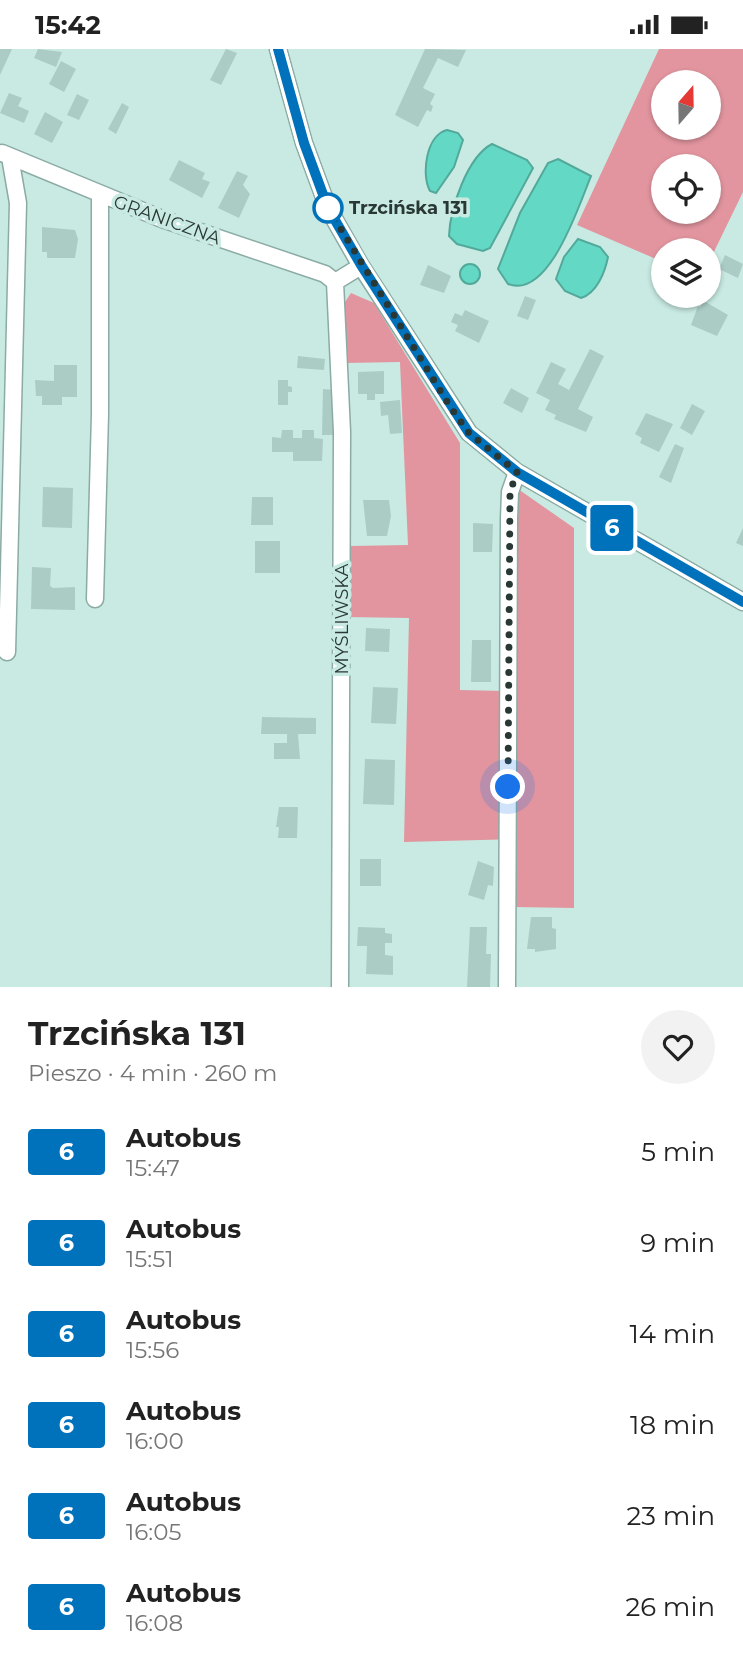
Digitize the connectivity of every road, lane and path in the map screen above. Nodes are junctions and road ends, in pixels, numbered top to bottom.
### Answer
1 (278, 49) edge
2 (5, 155) edge
3 (100, 195) junction
4 (361, 265) junction
5 (335, 282) junction
6 (517, 472) junction
7 (94, 599) dead end
8 (743, 602) edge
9 (7, 652) dead end
10 (340, 987) edge
11 (507, 987) edge

1 - 4 street
2 - 3 street, GRANICZNA
2 - 9 street
3 - 5 street, GRANICZNA
3 - 7 street
4 - 5 street
4 - 6 street
5 - 10 street, MYŚLIWSKA
6 - 8 street
6 - 11 street

